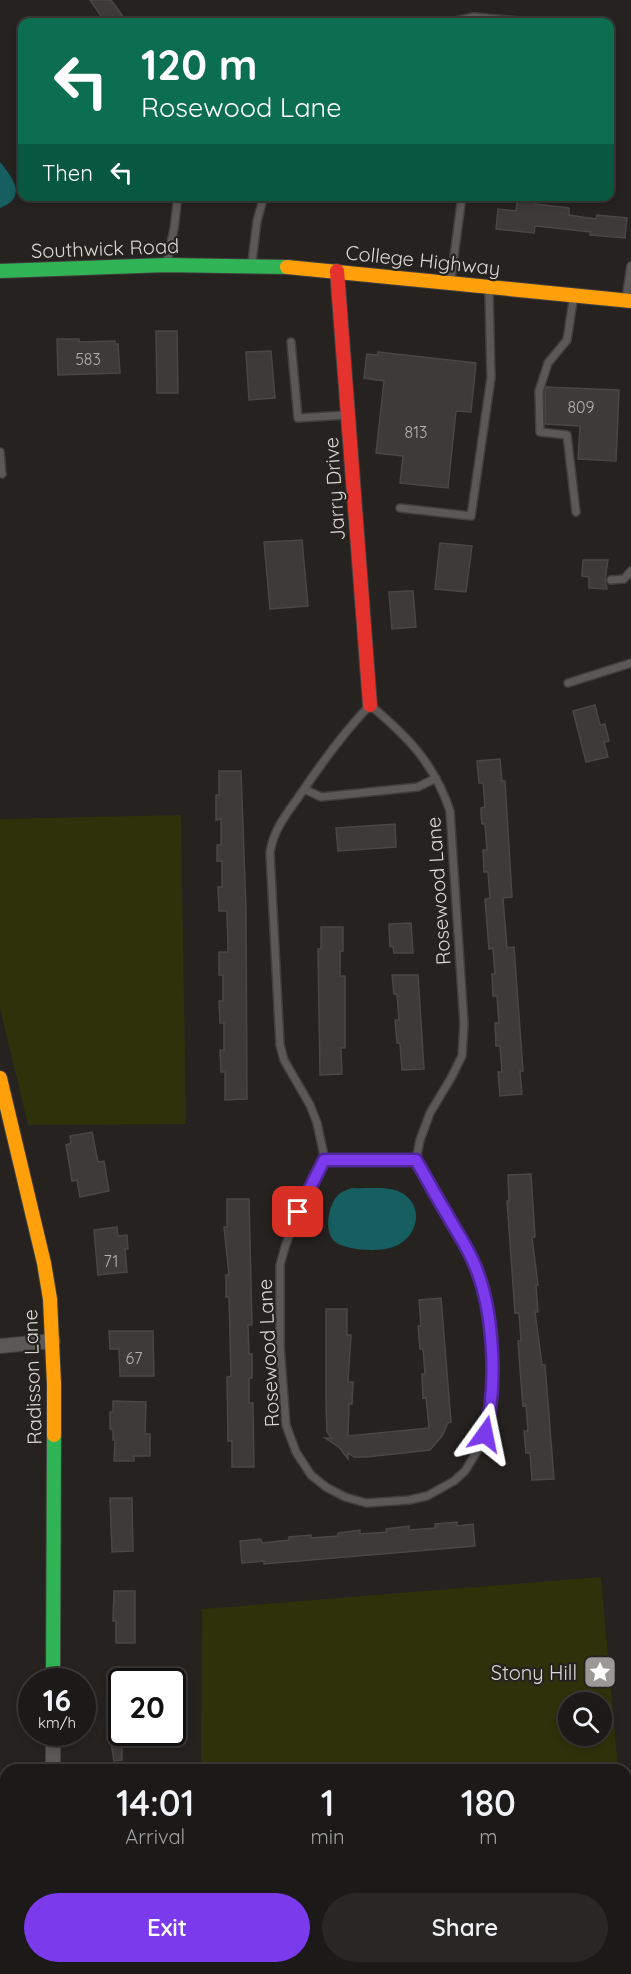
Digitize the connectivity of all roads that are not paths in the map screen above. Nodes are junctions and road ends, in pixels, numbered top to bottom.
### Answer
1 (469, 18) edge
2 (485, 18) edge
3 (177, 201) edge
4 (263, 201) edge
5 (461, 201) edge
6 (166, 265) junction
7 (210, 265) joint
8 (252, 266) junction
9 (631, 266) edge
10 (0, 271) edge
11 (337, 271) junction
12 (450, 282) junction
13 (489, 286) junction
14 (574, 295) junction
15 (628, 301) edge
16 (291, 342) dead end
17 (348, 415) junction
18 (0, 452) edge
19 (2, 474) dead end
20 (400, 508) dead end
21 (576, 512) dead end
22 (631, 571) edge
23 (611, 580) dead end
24 (631, 663) edge
25 (568, 683) dead end
26 (370, 705) junction
27 (436, 778) junction
28 (304, 789) junction
29 (0, 1078) edge
30 (324, 1160) junction
31 (416, 1160) junction
32 (52, 1341) junction
33 (0, 1346) edge
34 (53, 1668) edge
35 (53, 1746) edge
36 (53, 1764) edge

1 - 2 lane
3 - 6 lane
4 - 8 lane
5 - 12 lane
6 - 7 main road, Southwick Road
6 - 10 main road, Southwick Road
7 - 8 main road, College Highway
8 - 11 main road, College Highway
9 - 15 lane
11 - 12 main road, College Highway
11 - 17 main road, Jarry Drive
12 - 13 main road, College Highway
13 - 14 main road, College Highway
13 - 20 lane
14 - 15 main road, College Highway
14 - 21 lane
16 - 17 lane
17 - 26 main road, Jarry Drive
18 - 19 lane
22 - 23 lane
24 - 25 lane
26 - 27 lane, Rosewood Lane
26 - 28 lane
27 - 28 lane
27 - 31 lane, Rosewood Lane
28 - 30 lane
29 - 32 main road, Radisson Lane
30 - 31 lane
30 - 31 lane, Rosewood Lane
32 - 33 street
32 - 34 main road, Radisson Lane
35 - 36 street

